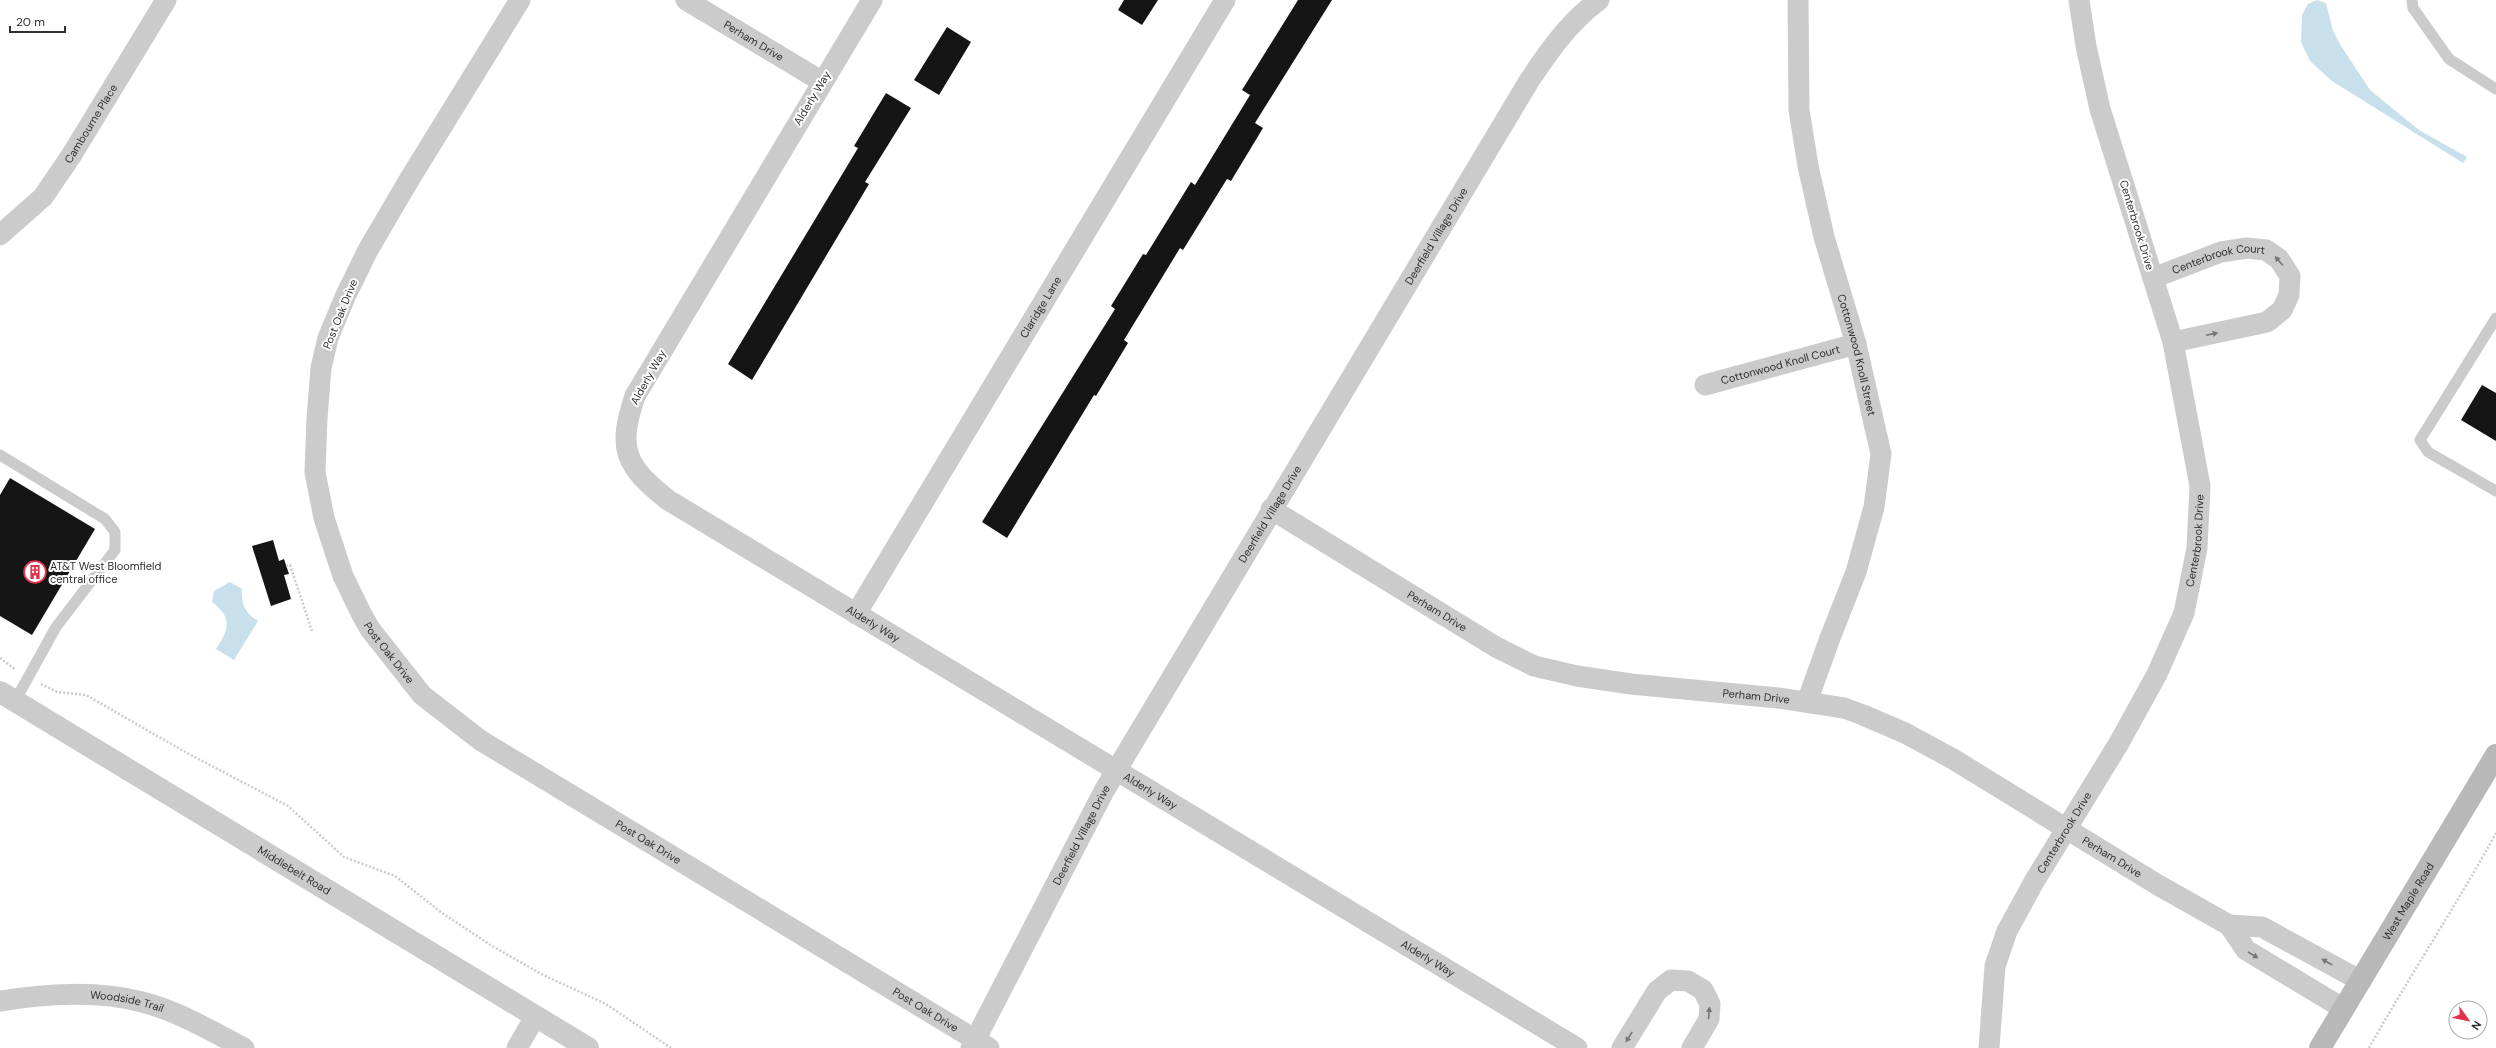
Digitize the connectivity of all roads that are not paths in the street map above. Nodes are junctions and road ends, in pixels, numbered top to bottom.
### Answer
1 (166, 0) edge
2 (520, 0) edge
3 (686, 0) edge
4 (872, 0) edge
5 (1225, 0) edge
6 (1599, 0) edge
7 (1798, 0) edge
8 (2079, 0) edge
9 (2412, 0) edge
10 (821, 81) junction
11 (2496, 89) edge
12 (0, 236) edge
13 (2153, 278) junction
14 (2496, 318) edge
15 (2173, 342) junction
16 (1856, 344) junction
17 (1705, 385) dead end
18 (0, 455) edge
19 (2496, 492) edge
20 (1271, 510) junction
21 (856, 614) junction
22 (8, 696) edge
23 (1807, 702) junction
24 (2496, 755) edge
25 (1116, 770) junction
26 (2067, 828) junction
27 (2229, 925) junction
28 (2360, 981) junction
29 (0, 1001) edge
30 (2344, 1009) junction
31 (535, 1017) junction
32 (978, 1045) edge
33 (244, 1048) edge
34 (517, 1048) edge
35 (588, 1048) edge
36 (1577, 1048) edge
37 (1622, 1048) edge
38 (1692, 1048) edge
39 (1989, 1048) edge
40 (2320, 1048) edge

1 - 12 street, Cambourne Place
2 - 32 street, Post Oak Drive
3 - 10 street, Perham Drive
4 - 10 street, Alderly Way
5 - 21 street, Claridge Lane
6 - 20 street, Deerfield Village Drive
7 - 16 street, Cottonwood Knoll Street
8 - 13 street, Centerbrook Drive
9 - 11 lane
10 - 21 street, Alderly Way
13 - 15 street, Centerbrook Drive
15 -> 13 street, Centerbrook Court
14 - 19 lane
15 - 26 street, Centerbrook Drive
16 - 17 street, Cottonwood Knoll Court
16 - 23 street, Cottonwood Knoll Street
18 - 22 lane
20 - 23 street, Perham Drive
20 - 25 street, Deerfield Village Drive
21 - 25 street, Alderly Way
22 - 31 street, Middlebelt Road
23 - 26 street, Perham Drive
24 - 28 main road, West Maple Road
25 - 32 street, Deerfield Village Drive
25 - 36 street, Alderly Way
26 - 27 street, Perham Drive
26 - 39 street, Centerbrook Drive
28 -> 27 street, Perham Drive
27 -> 30 street, Perham Drive
28 - 30 main road, West Maple Road
29 - 33 street, Woodside Trail
30 - 40 main road, West Maple Road
31 - 34 street
31 - 35 street, Middlebelt Road
38 -> 37 street

